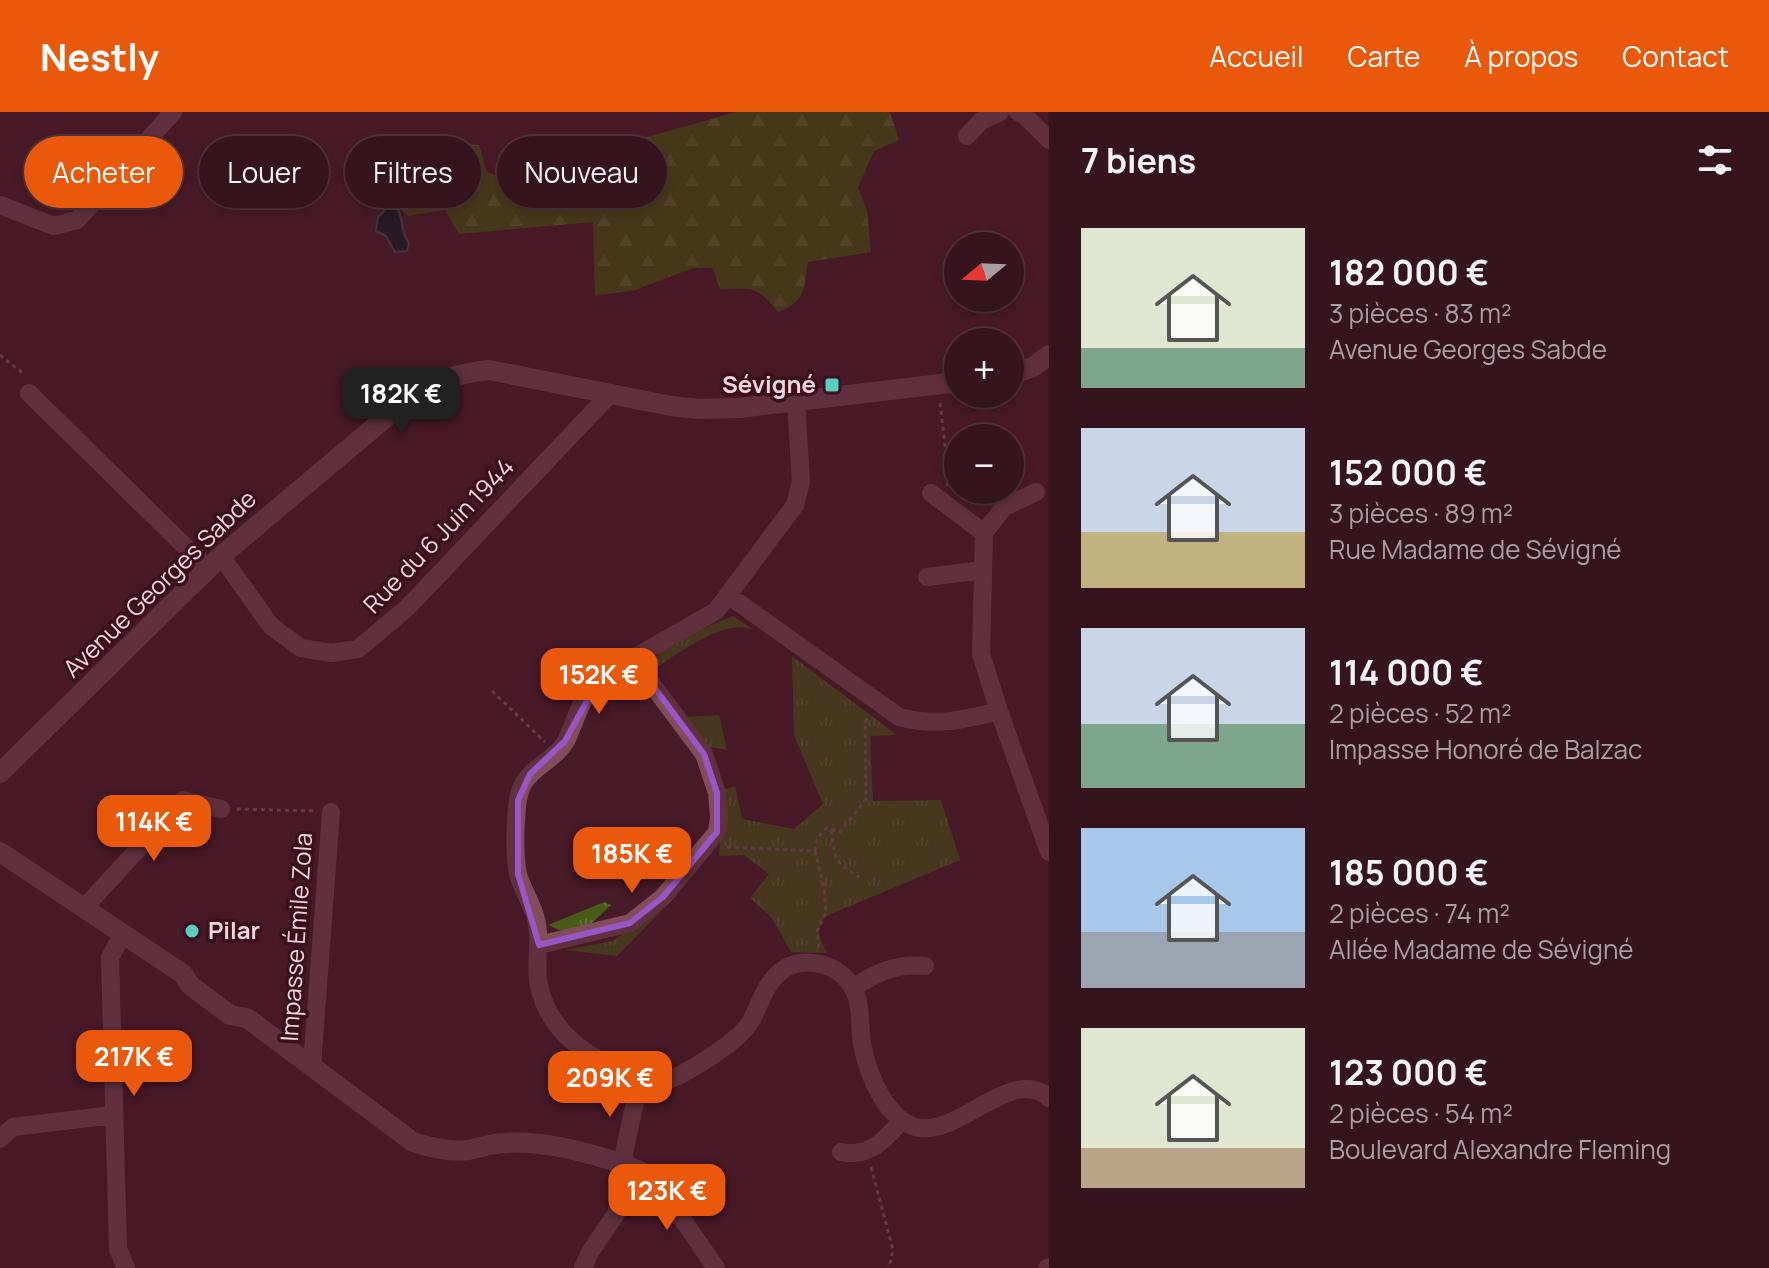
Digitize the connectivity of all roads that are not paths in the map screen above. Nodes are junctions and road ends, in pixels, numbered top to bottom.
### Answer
1 (173, 112) edge
2 (1000, 112) edge
3 (1018, 112) edge
4 (967, 136) dead end
5 (1049, 140) edge
6 (0, 205) edge
7 (1049, 355) edge
8 (1024, 370) edge
9 (944, 384) edge
10 (29, 393) road end
11 (611, 393) junction
12 (796, 400) junction
13 (1036, 492) dead end
14 (938, 497) road end
15 (984, 533) junction
16 (215, 562) junction
17 (983, 570) junction
18 (927, 577) dead end
19 (728, 595) junction
20 (633, 659) junction
21 (999, 711) junction
22 (0, 773) edge
23 (221, 809) road end
24 (331, 812) road end
25 (0, 852) edge
26 (1049, 852) edge
27 (84, 908) junction
28 (123, 934) junction
29 (539, 945) junction
30 (925, 966) dead end
31 (853, 988) junction
32 (312, 1066) junction
33 (639, 1083) junction
34 (1049, 1098) edge
35 (113, 1115) junction
36 (902, 1120) junction
37 (0, 1139) edge
38 (841, 1152) dead end
39 (622, 1163) junction
40 (644, 1173) junction
41 (126, 1268) edge
42 (583, 1268) edge
43 (716, 1268) edge

1 - 6 street
2 - 4 street
3 - 5 street
7 - 8 street
9 - 12 street, Avenue Georges Sabde
10 - 16 street, Rue du 6 Juin 1944
11 - 12 street, Avenue Georges Sabde
11 - 16 street, Avenue Georges Sabde
11 - 16 street, Rue du 6 Juin 1944
12 - 19 street
13 - 15 street
14 - 15 street
15 - 17 street
16 - 22 street, Avenue Georges Sabde
17 - 18 street
17 - 21 street
19 - 20 street
19 - 21 street
20 - 29 street
20 - 29 street
21 - 26 street
23 - 27 street
24 - 32 street, Impasse Émile Zola
25 - 27 street
27 - 28 street
28 - 32 street
28 - 35 street
29 - 33 street
30 - 31 street
31 - 33 street
31 - 36 street
32 - 39 street
33 - 39 street
34 - 36 street
35 - 37 street
35 - 41 street
36 - 38 street
39 - 40 street
40 - 42 street
40 - 43 street

